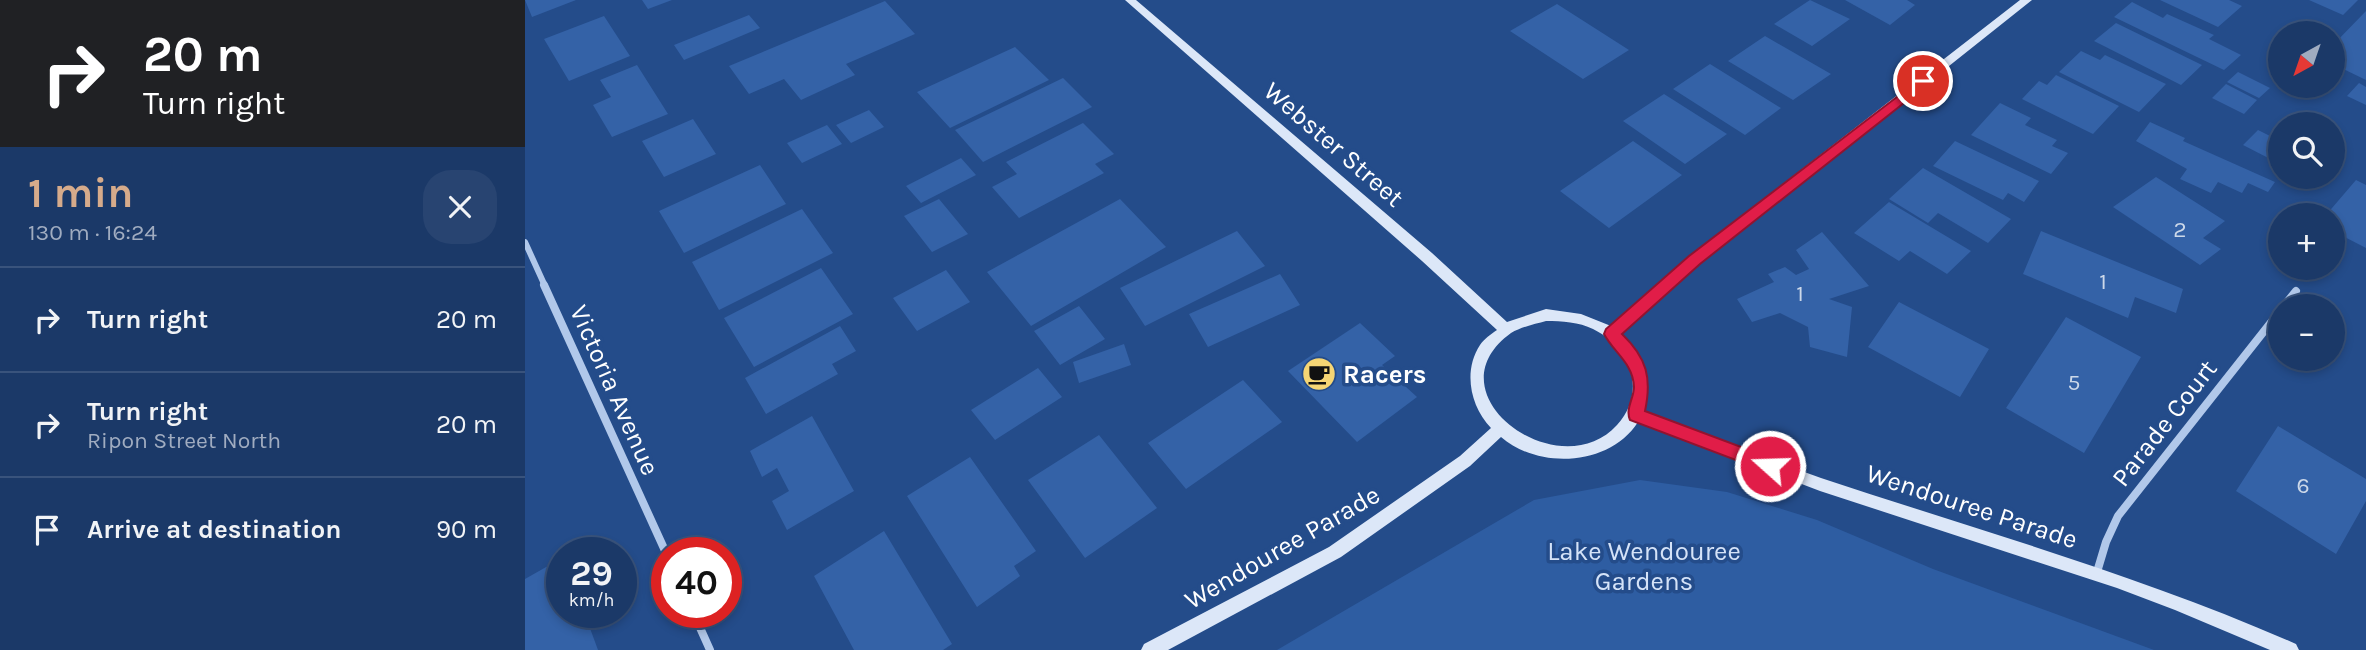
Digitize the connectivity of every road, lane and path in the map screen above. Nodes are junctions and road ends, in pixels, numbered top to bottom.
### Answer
1 (1130, 0) edge
2 (2027, 0) edge
3 (525, 242) edge
4 (2296, 291) dead end
5 (2294, 294) edge
6 (2268, 326) edge
7 (1504, 328) junction
8 (1612, 334) junction
9 (1636, 415) junction
10 (1500, 429) junction
11 (659, 537) edge
12 (2097, 572) junction
13 (700, 628) edge
14 (710, 650) edge
15 (1150, 650) edge
16 (2290, 650) edge

1 - 7 street, Webster Street
2 - 8 street
3 - 11 street, Victoria Avenue
4 - 5 street
6 - 12 street, Parade Court
7 - 8 street
7 - 10 street
8 - 9 street
9 - 10 street
9 - 12 street, Wendouree Parade
10 - 15 street, Wendouree Parade
12 - 16 street, Wendouree Parade
13 - 14 street

